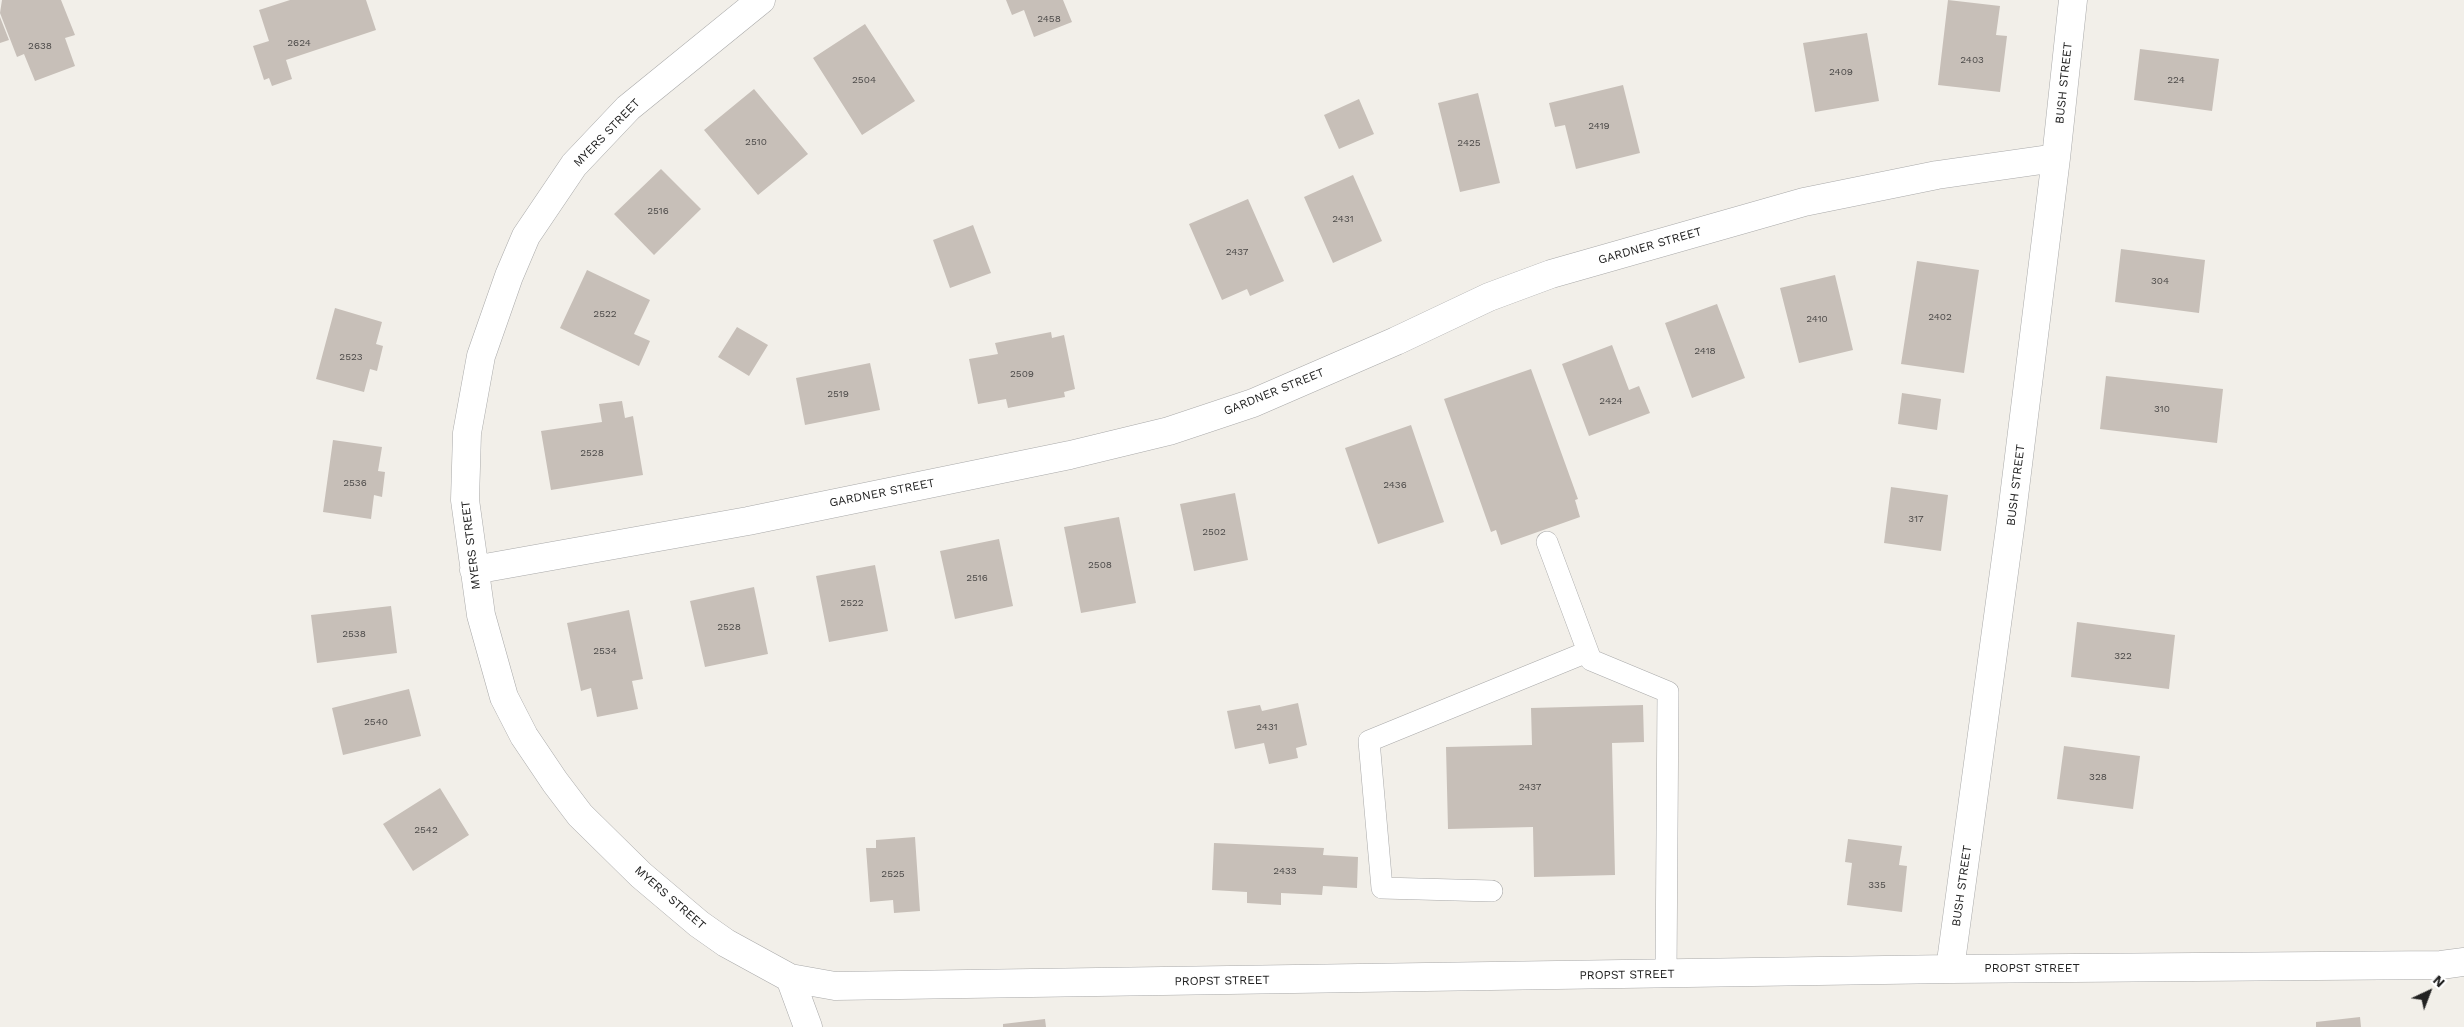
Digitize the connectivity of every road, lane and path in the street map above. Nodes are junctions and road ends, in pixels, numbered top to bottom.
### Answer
1 (761, 0) edge
2 (2073, 0) edge
3 (2056, 158) junction
4 (1546, 542) dead end
5 (474, 570) junction
6 (1587, 652) junction
7 (1492, 891) dead end
8 (2464, 962) edge
9 (1950, 969) junction
10 (1666, 974) junction
11 (790, 978) junction
12 (808, 1027) edge

1 - 5 street, MYERS STREET
2 - 3 street, BUSH STREET
3 - 5 street, GARDNER STREET
3 - 9 street, BUSH STREET
4 - 6 lane
5 - 11 street, MYERS STREET
6 - 7 lane
6 - 10 lane
8 - 9 street, PROPST STREET
9 - 10 street, PROPST STREET
10 - 11 street, PROPST STREET
11 - 12 street

